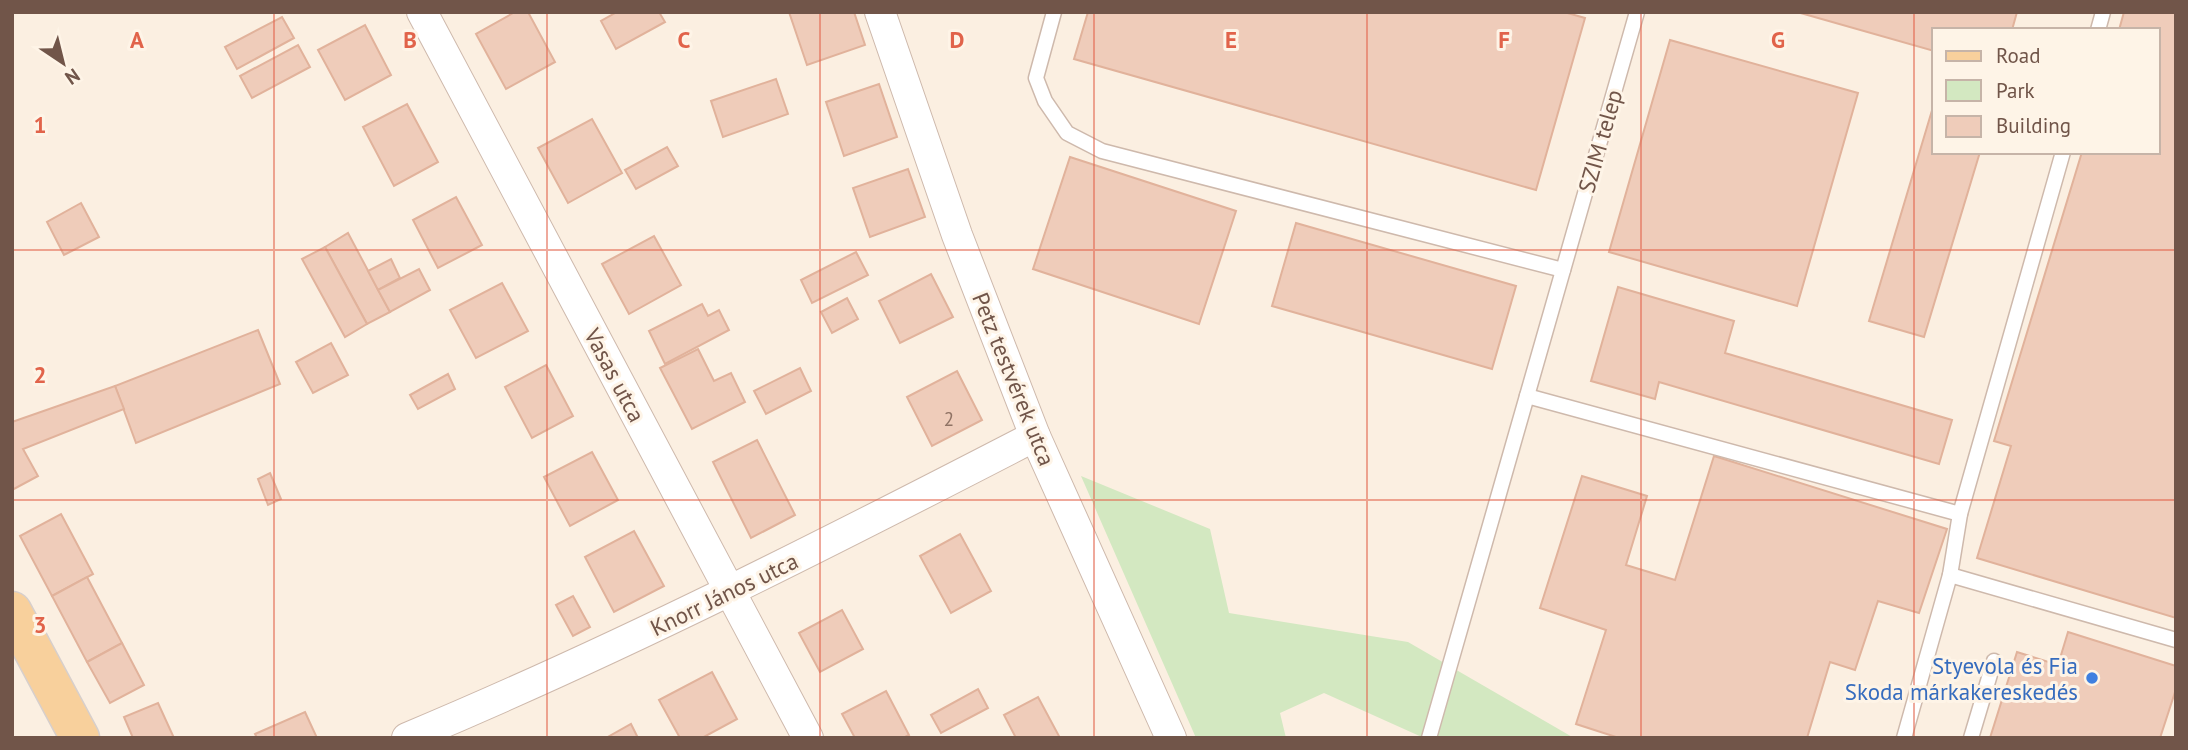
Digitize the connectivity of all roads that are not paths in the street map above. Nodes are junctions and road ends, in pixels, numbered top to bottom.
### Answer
1 (422, 12) edge
2 (880, 12) edge
3 (1054, 12) edge
4 (1637, 12) edge
5 (2062, 154) edge
6 (1563, 271) junction
7 (1527, 396) junction
8 (1035, 436) junction
9 (1960, 514) junction
10 (1950, 575) junction
11 (731, 592) junction
12 (12, 611) edge
13 (2176, 640) edge
14 (1994, 661) dead end
15 (80, 738) edge
16 (407, 738) edge
17 (808, 738) edge
18 (1171, 738) edge
19 (1429, 738) edge
20 (1904, 738) edge
21 (1971, 738) edge

1 - 11 street, Vasas utca
2 - 8 street, Petz testvérek utca
3 - 6 lane
4 - 6 lane, SZIM telep
5 - 9 lane
6 - 7 lane, SZIM telep
7 - 9 lane
7 - 19 lane, SZIM telep
8 - 11 street, Knorr János utca
8 - 18 street, Petz testvérek utca
9 - 10 lane
10 - 13 lane
10 - 20 lane
11 - 16 street, Knorr János utca
11 - 17 street, Vasas utca
12 - 15 main road
14 - 21 lane

